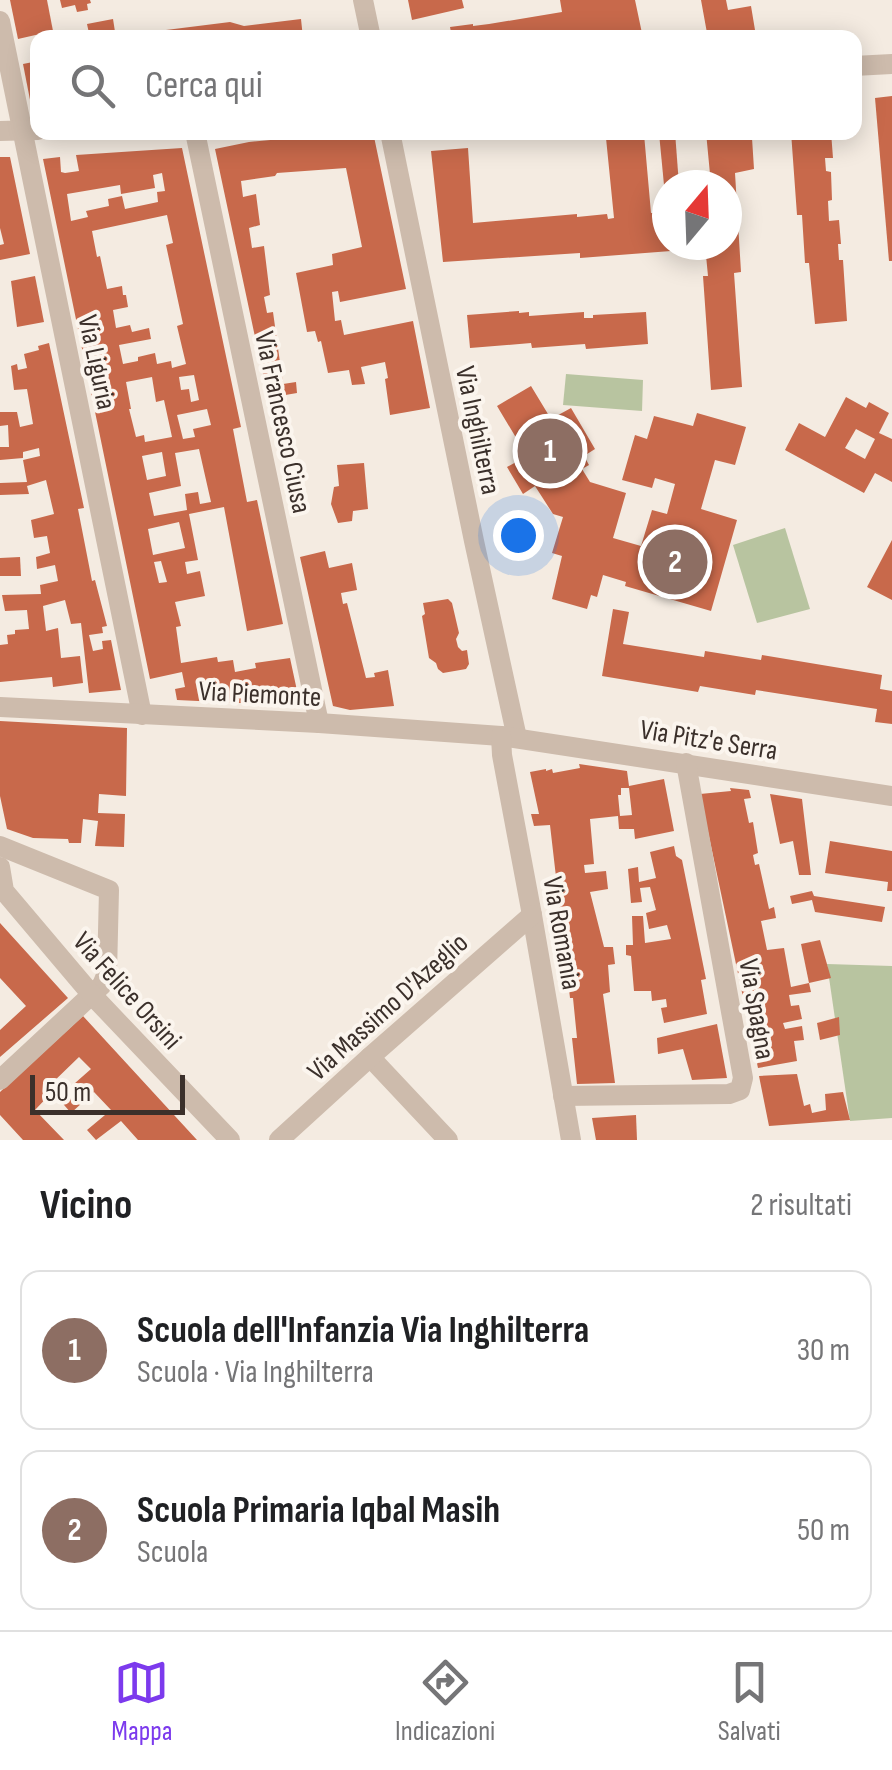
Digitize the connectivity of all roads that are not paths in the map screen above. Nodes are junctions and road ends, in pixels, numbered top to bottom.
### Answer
1 (364, 0) edge
2 (0, 21) edge
3 (370, 30) edge
4 (892, 64) edge
5 (862, 66) edge
6 (30, 130) edge
7 (0, 132) edge
8 (32, 140) edge
9 (197, 140) edge
10 (392, 140) edge
11 (0, 707) edge
12 (142, 714) junction
13 (319, 723) junction
14 (509, 737) junction
15 (686, 764) junction
16 (892, 796) edge
17 (0, 846) edge
18 (0, 868) edge
19 (532, 915) junction
20 (92, 995) junction
21 (370, 1057) junction
22 (0, 1080) edge
23 (563, 1096) junction
24 (230, 1140) edge
25 (280, 1140) edge
26 (448, 1140) edge
27 (571, 1140) edge

1 - 3 street
2 - 6 street, Via Liguria
4 - 5 street
6 - 7 street
8 - 12 street, Via Liguria
9 - 13 street, Via Francesco Ciusa
10 - 14 street, Via Inghilterra
11 - 12 street, Via Piemonte
12 - 13 street, Via Piemonte
13 - 14 street, Via Piemonte
14 - 15 street, Via Pitz'e Serra
14 - 19 street, Via Romania
15 - 16 street, Via Pitz'e Serra
15 - 23 street, Via Spagna
17 - 20 street
18 - 20 street, Via Felice Orsini
19 - 21 street, Via Massimo D'Azeglio
19 - 23 street, Via Romania
20 - 22 street
20 - 24 street, Via Felice Orsini
21 - 25 street, Via Massimo D'Azeglio
21 - 26 street
23 - 27 street, Via Romania

